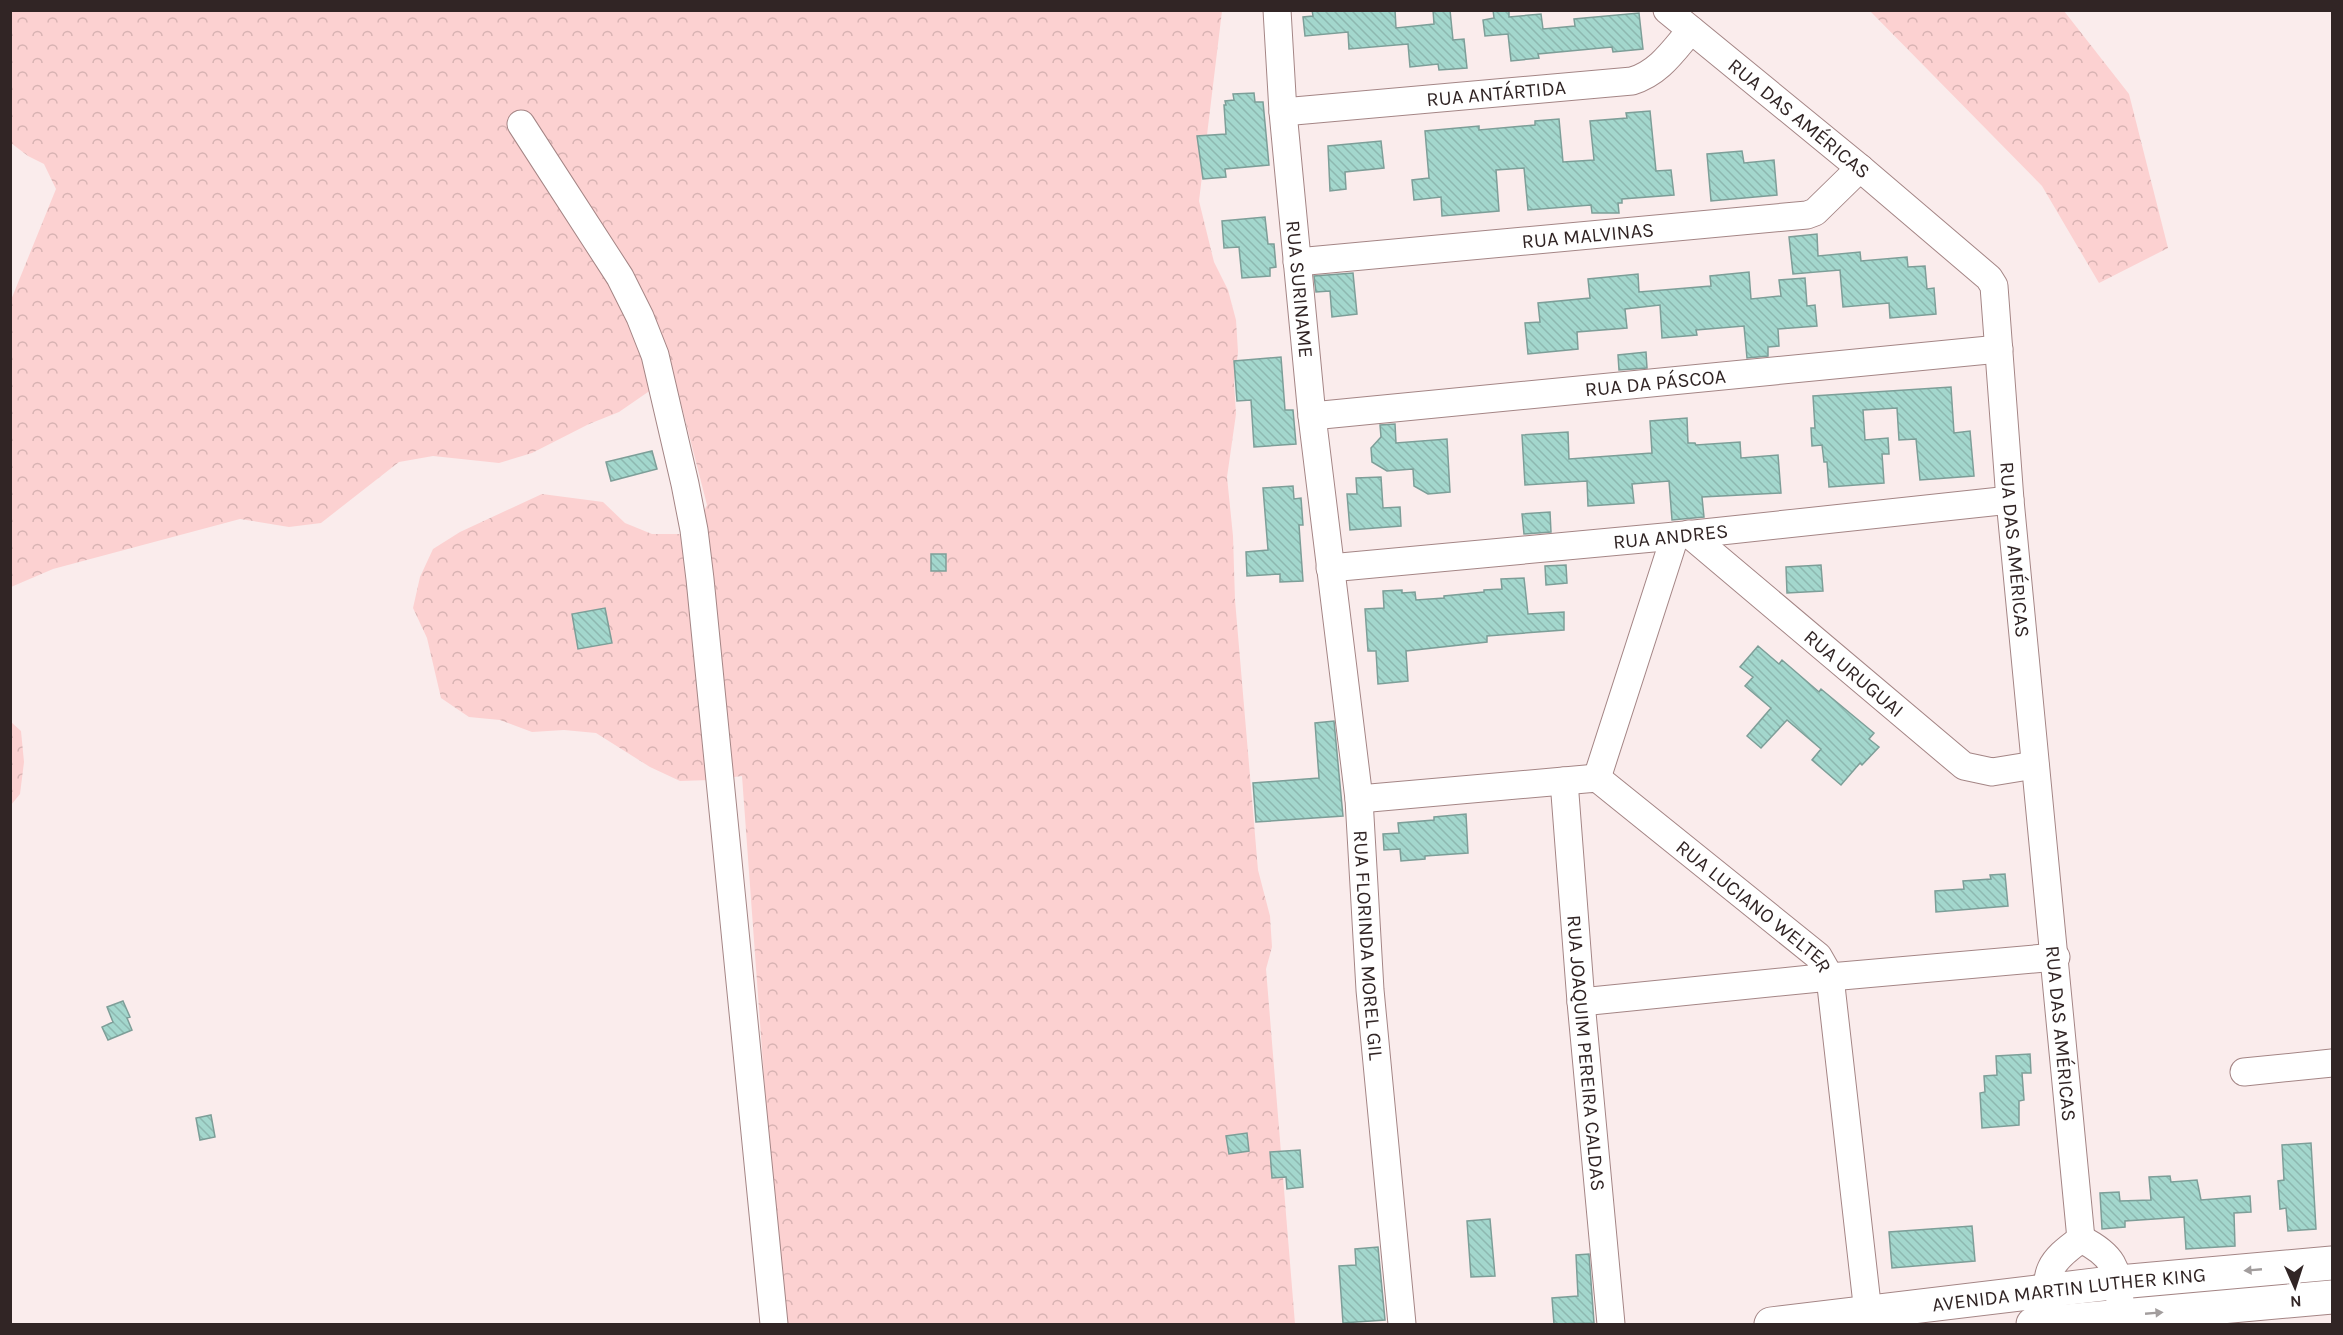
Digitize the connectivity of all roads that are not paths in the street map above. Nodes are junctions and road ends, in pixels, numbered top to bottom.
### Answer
1 (1277, 10) edge
2 (1667, 10) edge
3 (1691, 30) junction
4 (1283, 112) junction
5 (521, 124) dead end
6 (1860, 168) junction
7 (1297, 262) junction
8 (1999, 349) junction
9 (1312, 416) junction
10 (2010, 500) junction
11 (1682, 535) junction
12 (1330, 568) junction
13 (2035, 765) junction
14 (1598, 778) junction
15 (1564, 781) junction
16 (1359, 799) junction
17 (2056, 957) junction
18 (1830, 977) junction
19 (1581, 1002) junction
20 (2332, 1063) edge
21 (2244, 1072) dead end
22 (2081, 1239) junction
23 (2332, 1263) edge
24 (2119, 1282) junction
25 (2047, 1290) junction
26 (2332, 1296) edge
27 (1868, 1312) junction
28 (2121, 1316) junction
29 (774, 1324) edge
30 (1402, 1324) edge
31 (1611, 1324) edge
32 (1771, 1324) edge
33 (2042, 1324) edge

1 - 4 street, RUA SURINAME
2 - 3 street, RUA DAS AMÉRICAS
3 - 4 street, RUA ANTÁRTIDA
3 - 6 street, RUA DAS AMÉRICAS
4 - 7 street, RUA SURINAME
5 - 29 street
6 - 7 street, RUA MALVINAS
6 - 8 street, RUA DAS AMÉRICAS
7 - 9 street, RUA SURINAME
8 - 9 street, RUA DA PÁSCOA
8 - 10 street, RUA DAS AMÉRICAS
9 - 12 street, RUA SURINAME
10 - 11 street, RUA ANDRES
10 - 13 street, RUA DAS AMÉRICAS
11 - 12 street, RUA ANDRES
11 - 13 street, RUA URUGUAI
11 - 14 street
12 - 16 street, RUA FLORINDA MOREL GIL
13 - 17 street, RUA DAS AMÉRICAS
14 - 15 street
14 - 18 street, RUA LUCIANO WELTER
15 - 16 street
15 - 19 street, RUA JOAQUIM PEREIRA CALDAS
16 - 30 street, RUA FLORINDA MOREL GIL
17 - 18 street
17 - 22 street, RUA DAS AMÉRICAS
18 - 19 street
18 - 27 street, RUA LUCIANO WELTER
19 - 31 street, RUA JOAQUIM PEREIRA CALDAS
20 - 21 street
22 - 24 street
22 - 25 street
23 -> 24 main road, AVENIDA MARTIN LUTHER KING
24 - 25 main road, AVENIDA MARTIN LUTHER KING
24 - 28 street
25 - 27 main road, AVENIDA MARTIN LUTHER KING
25 - 33 street
28 -> 26 main road, AVENIDA MARTIN LUTHER KING
27 - 32 main road, AVENIDA MARTIN LUTHER KING
28 - 33 main road, AVENIDA MARTIN LUTHER KING

